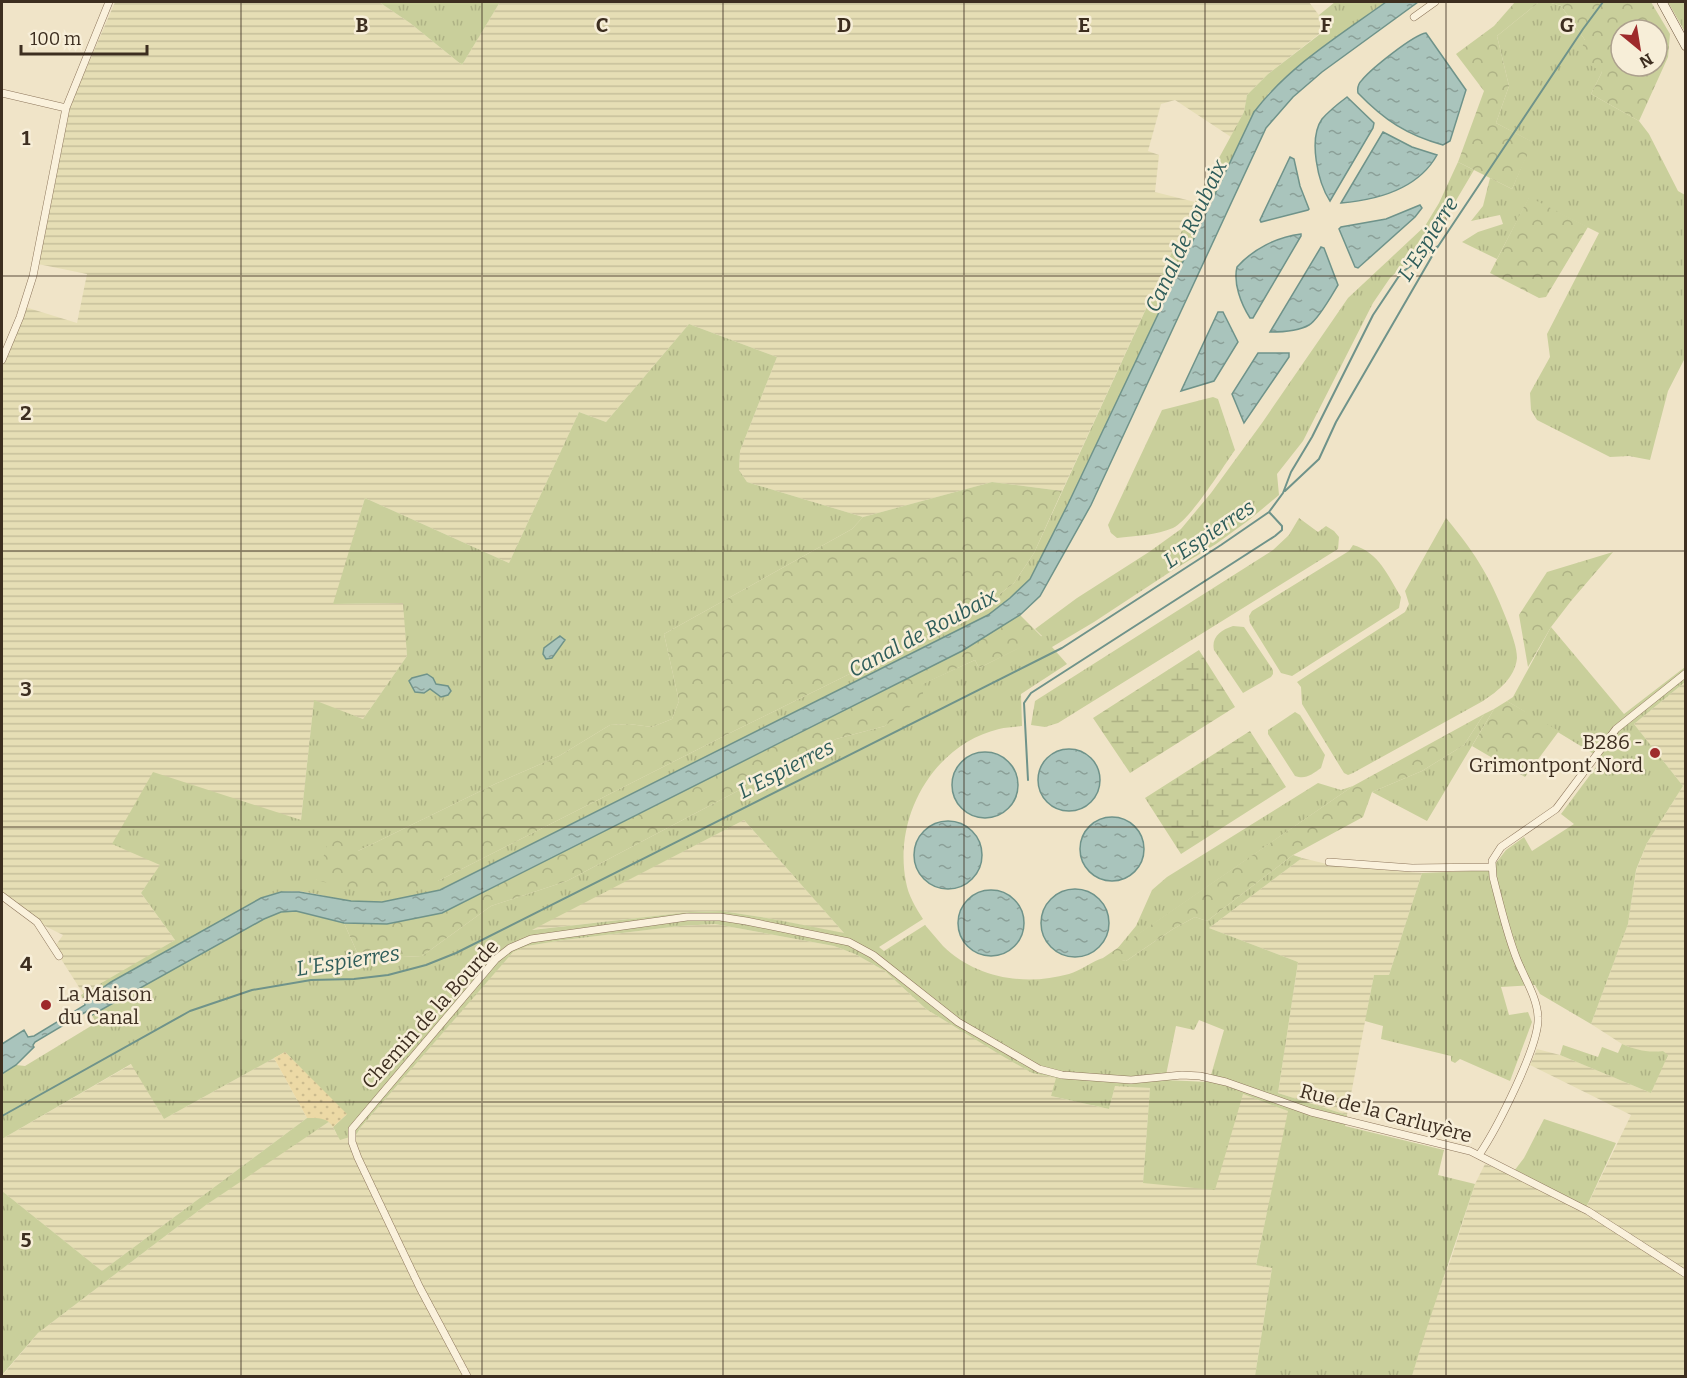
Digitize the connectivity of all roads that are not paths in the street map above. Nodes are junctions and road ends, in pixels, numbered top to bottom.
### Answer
1 (109, 2) edge
2 (1435, 2) edge
3 (1662, 2) edge
4 (1414, 17) dead end
5 (1684, 43) edge
6 (2, 93) edge
7 (66, 108) junction
8 (2, 360) edge
9 (1686, 673) edge
10 (1329, 861) dead end
11 (1491, 867) junction
12 (2, 896) edge
13 (59, 957) dead end
14 (1062, 1075) joint
15 (1479, 1155) junction
16 (1686, 1274) edge
17 (467, 1377) edge

1 - 7 street
2 - 4 street
3 - 5 street
6 - 7 street
7 - 8 street
9 - 11 street
10 - 11 street
11 - 15 street, Rue de la Carluyère
12 - 13 street
14 - 15 street, Rue de la Carluyère
14 - 17 street, Chemin de la Bourde
15 - 16 street

